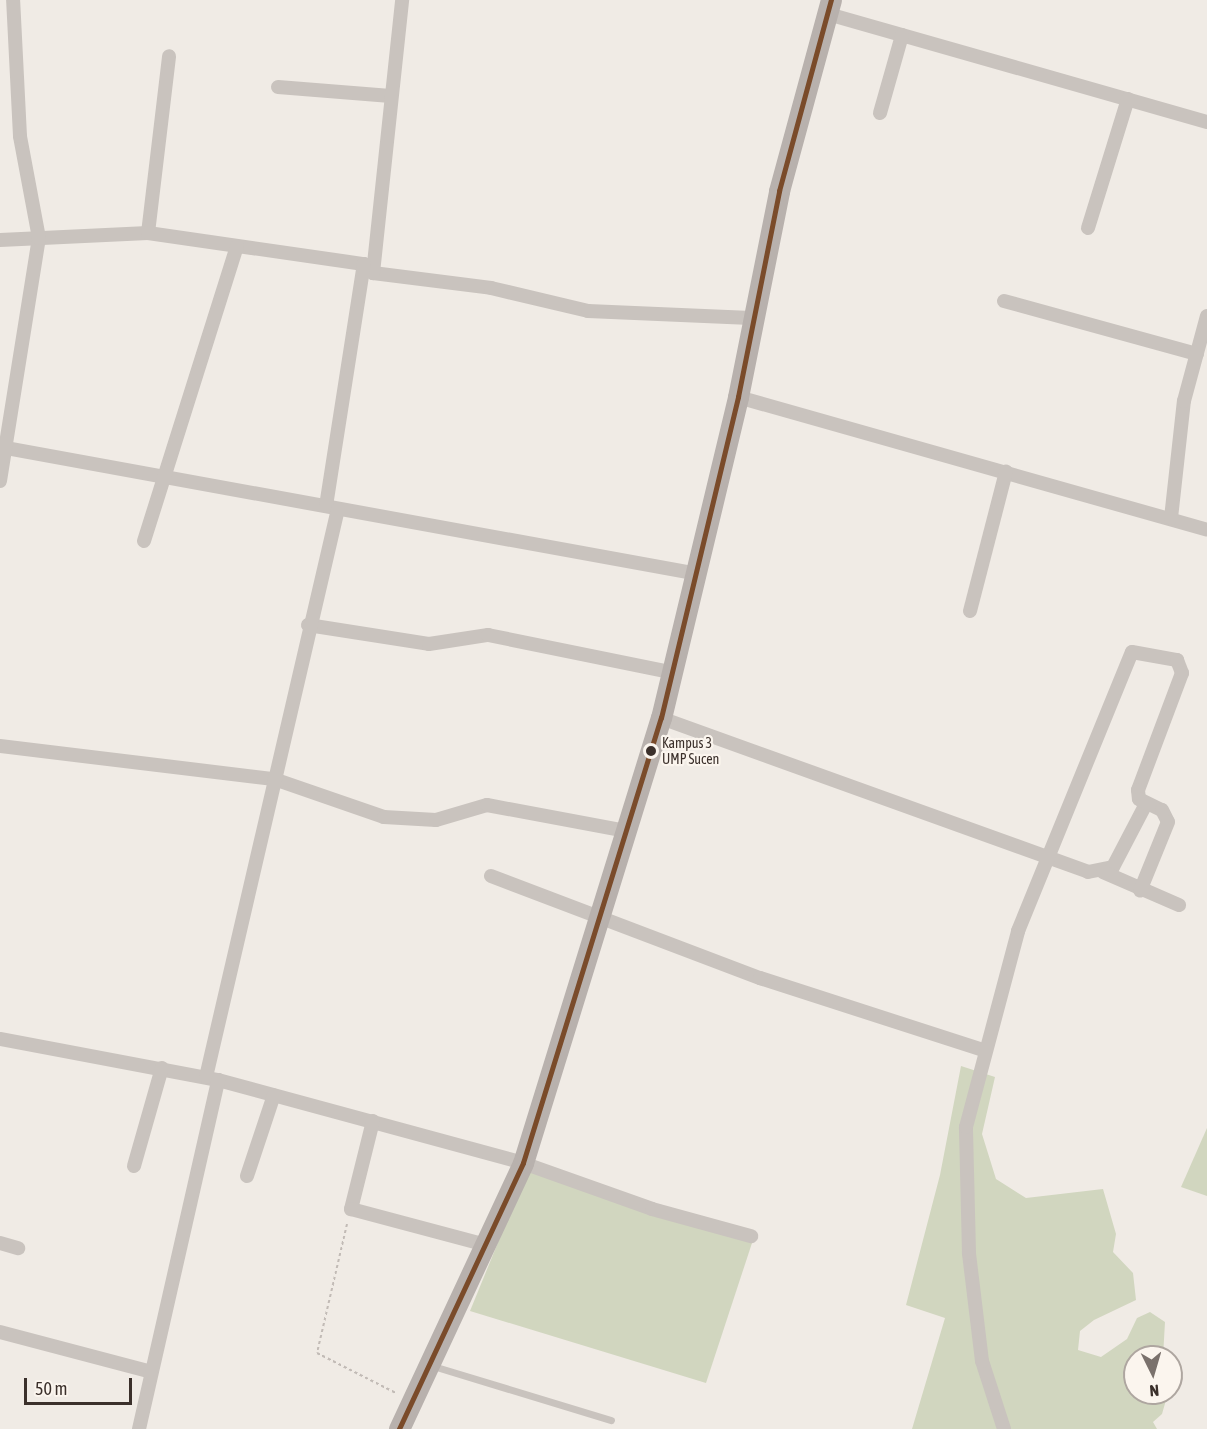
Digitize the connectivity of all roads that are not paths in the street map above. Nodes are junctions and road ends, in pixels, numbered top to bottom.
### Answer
1 (13, 0) edge
2 (402, 0) edge
3 (829, 7) edge
4 (902, 35) junction
5 (170, 56) dead end
6 (278, 87) dead end
7 (391, 96) junction
8 (1128, 99) junction
9 (880, 113) dead end
10 (1207, 122) edge
11 (1088, 228) dead end
12 (148, 233) junction
13 (39, 237) junction
14 (0, 240) edge
15 (237, 246) junction
16 (369, 268) junction
17 (1004, 301) dead end
18 (1207, 316) edge
19 (751, 318) junction
20 (1197, 354) junction
21 (738, 397) junction
22 (4, 448) edge
23 (1006, 472) junction
24 (162, 477) junction
25 (0, 481) edge
26 (332, 508) junction
27 (1171, 518) junction
28 (1207, 530) edge
29 (144, 541) dead end
30 (698, 574) junction
31 (970, 611) dead end
32 (308, 625) junction
33 (674, 673) junction
34 (661, 718) junction
35 (0, 746) edge
36 (274, 779) junction
37 (1146, 804) junction
38 (626, 831) junction
39 (1047, 859) junction
40 (1102, 872) junction
41 (491, 876) dead end
42 (1140, 891) junction
43 (1179, 905) dead end
44 (599, 913) junction
45 (0, 1039) edge
46 (983, 1050) junction
47 (162, 1068) junction
48 (212, 1078) junction
49 (274, 1095) junction
50 (373, 1121) junction
51 (523, 1162) junction
52 (134, 1166) dead end
53 (247, 1176) dead end
54 (751, 1236) dead end
55 (0, 1243) edge
56 (483, 1244) junction
57 (18, 1248) dead end
58 (0, 1332) edge
59 (433, 1366) junction
60 (152, 1372) junction
61 (611, 1420) dead end
62 (139, 1429) edge
63 (399, 1429) edge
64 (1004, 1429) edge

1 - 13 street
2 - 7 street
3 - 4 street
3 - 19 main road
4 - 8 street
4 - 9 street
5 - 12 street
6 - 7 street
7 - 16 street
8 - 10 street
8 - 11 street
12 - 13 street
12 - 15 street
13 - 14 street
13 - 22 street
15 - 16 street
15 - 24 street
16 - 19 street
16 - 26 street
17 - 20 street
18 - 20 street
19 - 21 main road
20 - 27 street
21 - 23 street
21 - 30 main road
22 - 24 street
22 - 25 street
23 - 27 street
23 - 31 street
24 - 26 street
24 - 29 street
26 - 30 street
26 - 32 street
27 - 28 street
30 - 33 main road
32 - 33 street
32 - 36 street
33 - 34 main road
34 - 38 main road
34 - 39 street
35 - 36 street
36 - 38 street
36 - 48 street
37 - 39 street
37 - 40 street
37 - 42 street
38 - 44 main road
39 - 40 street
39 - 46 street
40 - 42 street
41 - 44 street
42 - 43 street
44 - 46 street
44 - 51 main road
45 - 47 street
46 - 64 street
47 - 48 street
47 - 52 street
48 - 49 street
48 - 60 street
49 - 50 street
49 - 53 street
50 - 51 street
50 - 56 street
51 - 54 street
51 - 56 main road
55 - 57 street
56 - 59 main road
58 - 60 street
59 - 61 lane
59 - 63 main road
60 - 62 street

